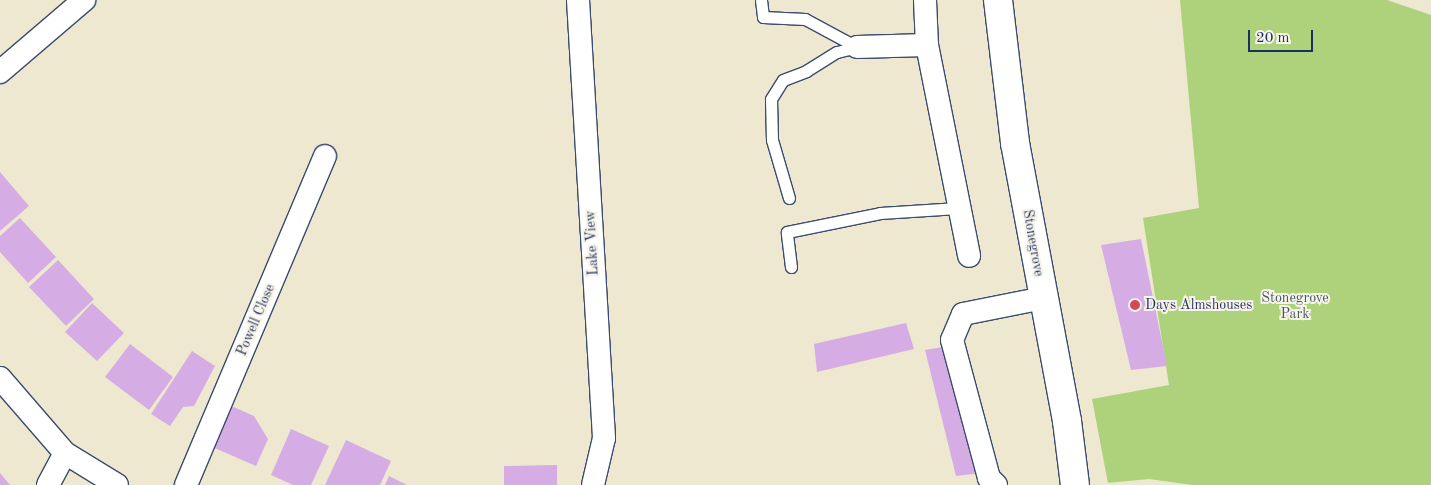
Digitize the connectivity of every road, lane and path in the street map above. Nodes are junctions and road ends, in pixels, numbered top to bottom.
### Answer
1 (84, 0) edge
2 (578, 0) edge
3 (761, 0) edge
4 (925, 0) edge
5 (998, 0) edge
6 (927, 45) junction
7 (857, 47) junction
8 (0, 72) edge
9 (325, 156) dead end
10 (789, 198) dead end
11 (958, 208) junction
12 (969, 256) dead end
13 (792, 267) dead end
14 (1043, 298) junction
15 (0, 378) edge
16 (65, 453) junction
17 (48, 485) edge
18 (117, 485) edge
19 (186, 485) edge
20 (593, 485) edge
21 (996, 485) edge
22 (1074, 485) edge

1 - 8 street
2 - 20 street, Lake View
3 - 7 lane
4 - 6 street
5 - 14 main road, Stonegrove
6 - 7 street
6 - 11 street
7 - 10 lane
9 - 19 street, Powell Close
11 - 12 street
11 - 13 lane
14 - 21 street
14 - 22 main road, Stonegrove
15 - 16 street
16 - 17 street
16 - 18 street

